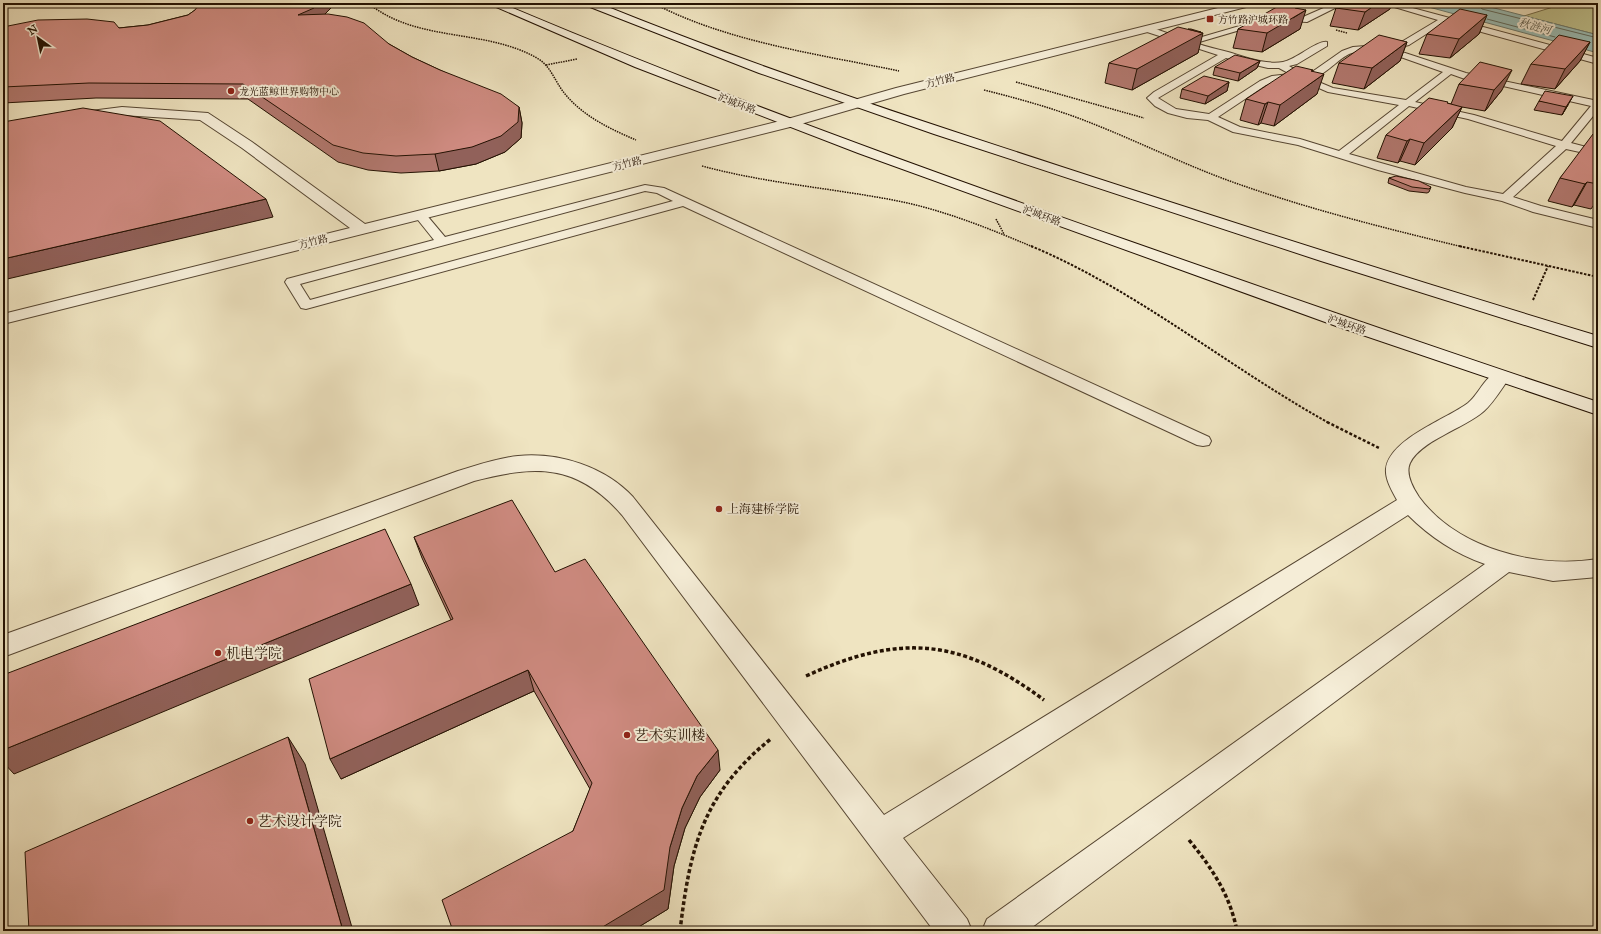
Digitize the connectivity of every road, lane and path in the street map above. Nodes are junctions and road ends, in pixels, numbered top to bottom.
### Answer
1 (368, 3) edge
2 (492, 3) edge
3 (589, 3) edge
4 (653, 3) edge
5 (1250, 3) edge
6 (1341, 3) edge
7 (1385, 3) edge
8 (1442, 20) junction
9 (1297, 21) junction
10 (1152, 28) junction
11 (1198, 41) junction
12 (1324, 44) dead end
13 (1380, 48) junction
14 (1216, 51) junction
15 (1226, 54) junction
16 (579, 59) dead end
17 (1598, 62) edge
18 (546, 65) junction
19 (1281, 65) junction
20 (1449, 71) junction
21 (905, 72) dead end
22 (1300, 77) junction
23 (981, 89) dead end
24 (854, 103) junction
25 (1407, 103) junction
26 (1597, 105) edge
27 (66, 117) edge
28 (1211, 117) junction
29 (789, 123) junction
30 (1564, 145) junction
31 (664, 153) junction
32 (1598, 153) edge
33 (1342, 154) junction
34 (1505, 198) junction
35 (684, 202) junction
36 (420, 215) junction
37 (995, 218) dead end
38 (1598, 224) edge
39 (362, 229) junction
40 (1004, 234) junction
41 (442, 242) junction
42 (1548, 266) junction
43 (1598, 277) edge
44 (1532, 304) dead end
45 (3, 319) edge
46 (1598, 342) edge
47 (1500, 377) junction
48 (1598, 409) edge
49 (1203, 441) dead end
50 (1379, 448) dead end
51 (1410, 503) junction
52 (1506, 562) junction
53 (1598, 568) edge
54 (3, 646) edge
55 (806, 676) dead end
56 (1046, 702) dead end
57 (796, 722) junction
58 (881, 834) junction
59 (1189, 840) dead end
60 (680, 931) edge
61 (955, 931) edge
62 (999, 931) edge
63 (1237, 931) edge

1 - 18 path
2 - 29 street, 沪城环路
3 - 24 street
4 - 21 path
5 - 10 street, 方竹路
6 - 9 lane
7 - 8 lane
8 - 13 lane
8 - 17 lane
9 - 11 lane
9 - 13 path
10 - 11 lane
10 - 14 lane
10 - 24 street, 方竹路
11 - 14 lane
12 - 19 lane
13 - 20 lane
13 - 22 lane
14 - 15 lane
15 - 19 lane
15 - 28 lane
16 - 18 path
18 - 31 path
19 - 22 lane
20 - 25 lane
20 - 26 lane
22 - 25 lane
22 - 28 lane
23 - 42 path
24 - 29 street, 方竹路
24 - 46 street
25 - 30 lane
25 - 33 lane
26 - 30 lane
27 - 39 street
28 - 33 lane
29 - 31 street, 方竹路
29 - 47 street, 沪城环路
30 - 32 lane
30 - 34 lane
31 - 36 street, 方竹路
31 - 40 path
33 - 34 lane
34 - 38 lane
35 - 41 lane
35 - 41 lane
35 - 49 lane
36 - 39 street, 方竹路
36 - 41 lane
37 - 40 path
39 - 45 street, 方竹路
40 - 50 path
42 - 43 path
42 - 44 path
47 - 48 street, 沪城环路
47 - 51 street
51 - 52 street
51 - 58 street
52 - 53 street
52 - 62 street
54 - 57 street
55 - 56 path
57 - 58 street
57 - 60 path
58 - 61 street
59 - 63 path

